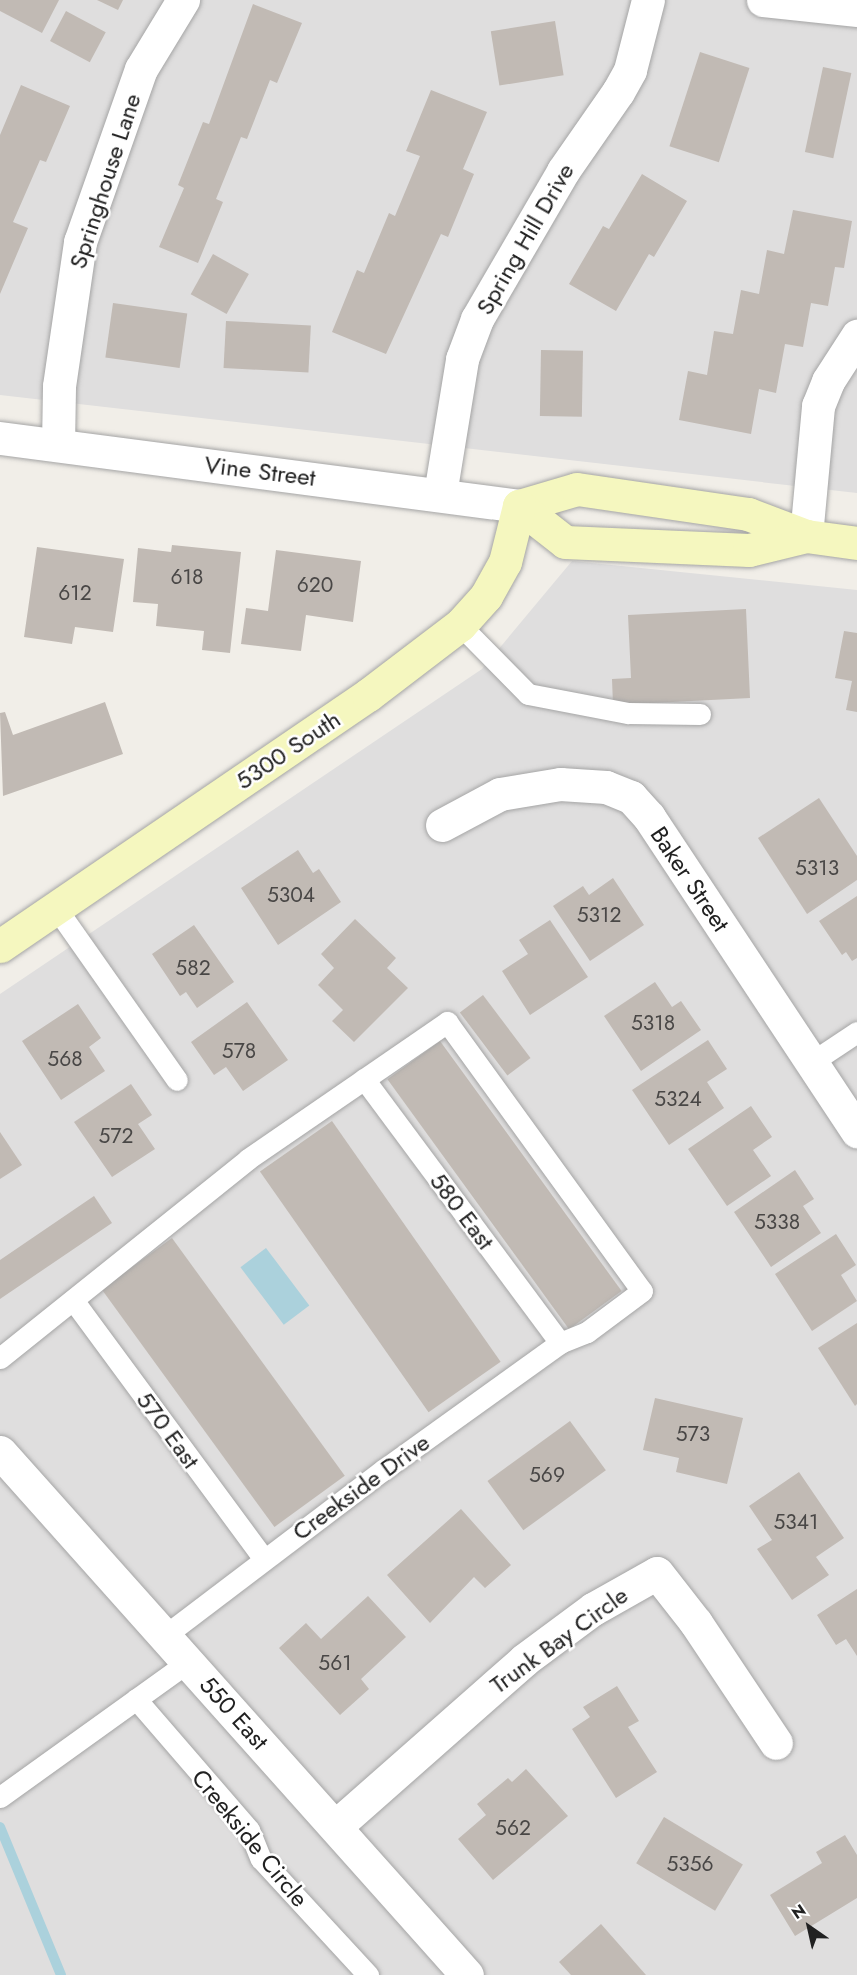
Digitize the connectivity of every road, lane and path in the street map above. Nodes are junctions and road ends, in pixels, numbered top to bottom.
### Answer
1 (183, 0) edge
2 (648, 0) edge
3 (763, 0) edge
4 (857, 10) edge
5 (857, 336) edge
6 (0, 438) edge
7 (58, 445) junction
8 (440, 494) junction
9 (519, 506) junction
10 (806, 536) junction
11 (857, 543) edge
12 (460, 625) junction
13 (700, 714) dead end
14 (442, 825) dead end
15 (56, 908) junction
16 (0, 946) edge
17 (857, 1032) edge
18 (812, 1062) junction
19 (364, 1079) junction
20 (177, 1080) dead end
21 (857, 1131) edge
22 (73, 1300) junction
23 (560, 1343) junction
24 (0, 1358) edge
25 (4, 1466) edge
26 (264, 1559) junction
27 (165, 1635) junction
28 (188, 1662) junction
29 (136, 1699) junction
30 (776, 1743) dead end
31 (6, 1792) edge
32 (336, 1826) junction
33 (368, 1975) edge
34 (467, 1975) edge

1 - 7 street, Springhouse Lane
2 - 8 street, Spring Hill Drive
3 - 4 street
5 - 10 street
6 - 7 street, Vine Street
7 - 8 street, Vine Street
8 - 9 street, Vine Street
9 - 10 main road, Vine Street
9 - 10 main road, Vine Street
9 - 12 main road, 5300 South
10 - 11 main road, Vine Street
12 - 13 lane
12 - 15 main road, 5300 South
14 - 18 street, Baker Street
15 - 16 main road, 5300 South
15 - 20 lane
17 - 18 lane
18 - 21 street, Baker Street
19 - 22 lane
19 - 23 lane, 580 East
19 - 23 lane, Creekside Drive
22 - 24 lane
22 - 26 lane, 570 East
23 - 26 lane, Creekside Drive
25 - 27 street, 550 East
26 - 27 lane, Creekside Drive
27 - 28 street, 550 East
28 - 29 lane
28 - 32 street, 550 East
29 - 31 lane
29 - 33 lane, Creekside Circle
30 - 32 street, Trunk Bay Circle
32 - 34 street, 550 East

